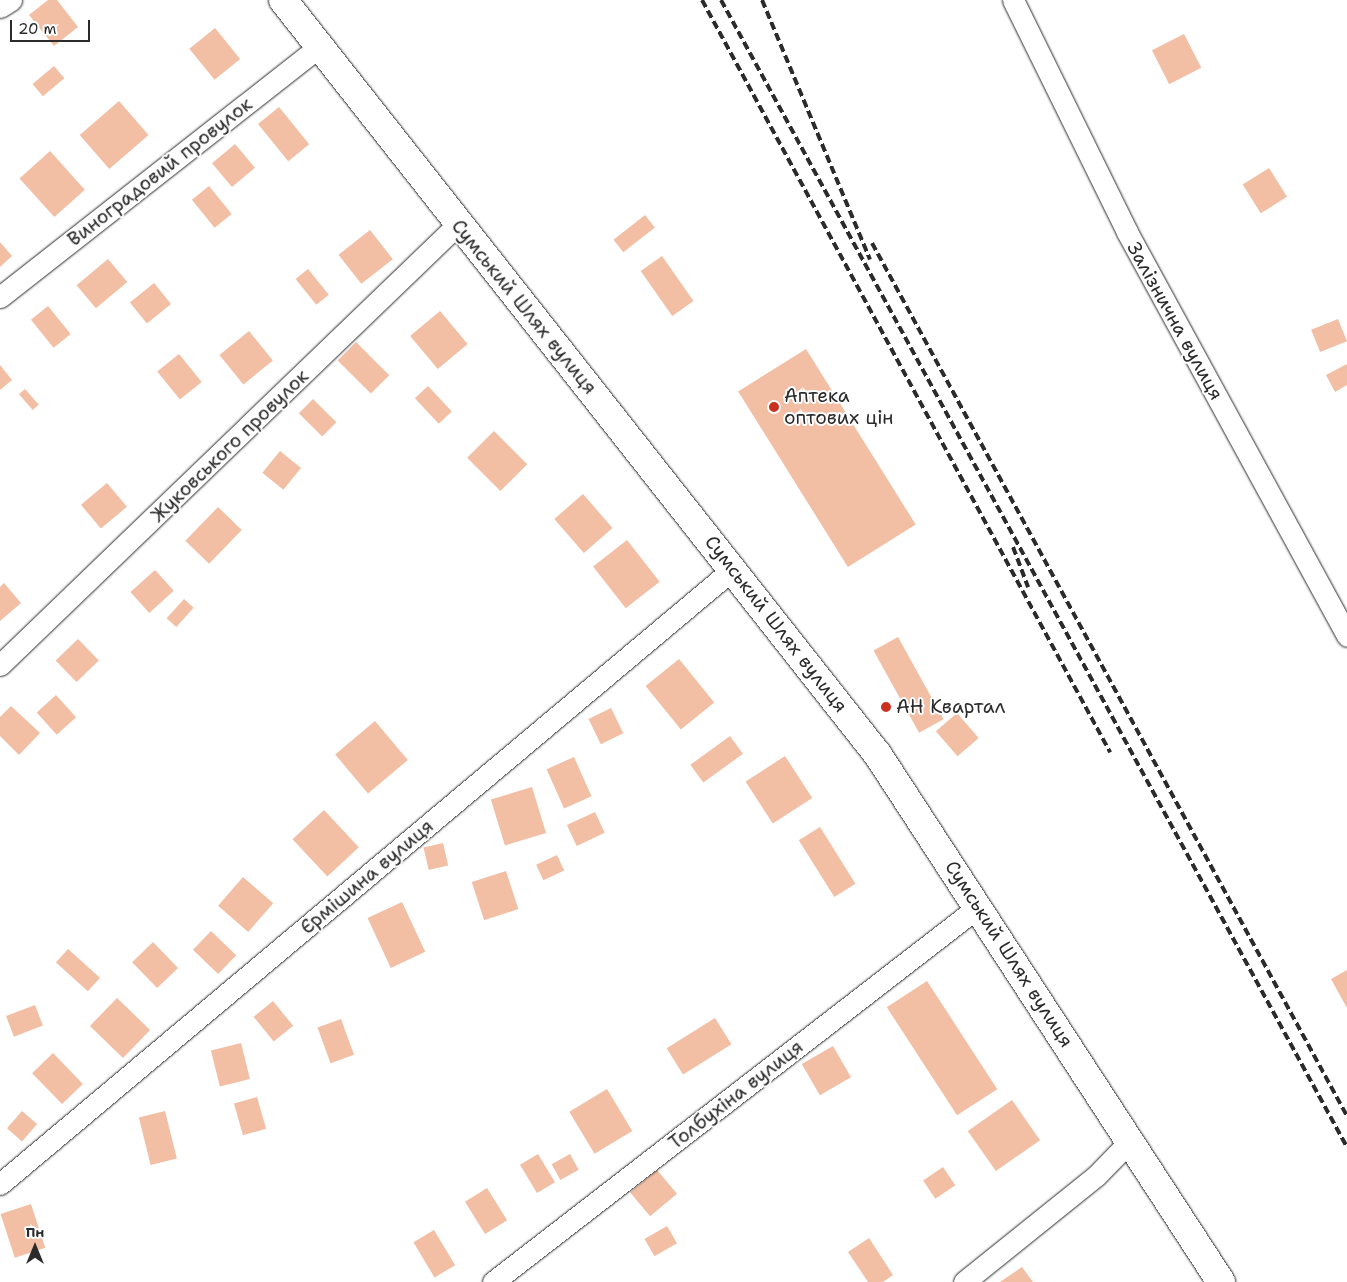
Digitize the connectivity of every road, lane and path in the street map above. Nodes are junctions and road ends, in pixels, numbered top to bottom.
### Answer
1 (11, 0) edge
2 (283, 0) edge
3 (1013, 0) edge
4 (0, 7) edge
5 (319, 46) junction
6 (457, 225) junction
7 (0, 297) edge
8 (733, 569) junction
9 (1347, 636) edge
10 (0, 665) edge
11 (978, 907) junction
12 (1131, 1140) junction
13 (0, 1184) edge
14 (493, 1282) edge
15 (964, 1282) edge
16 (1221, 1282) edge

1 - 4 street
2 - 5 main road, Сумський Шлях вулиця
3 - 9 street, Залізнична вулиця
5 - 6 main road, Сумський Шлях вулиця
5 - 7 street, Виноградовий провулок
6 - 8 main road, Сумський Шлях вулиця
6 - 10 street, Жуковського провулок
8 - 11 main road, Сумський Шлях вулиця
8 - 13 street, Єрмішина вулиця
11 - 12 main road, Сумський Шлях вулиця
11 - 14 street, Толбухіна вулиця
12 - 15 street
12 - 16 main road, Сумський Шлях вулиця

